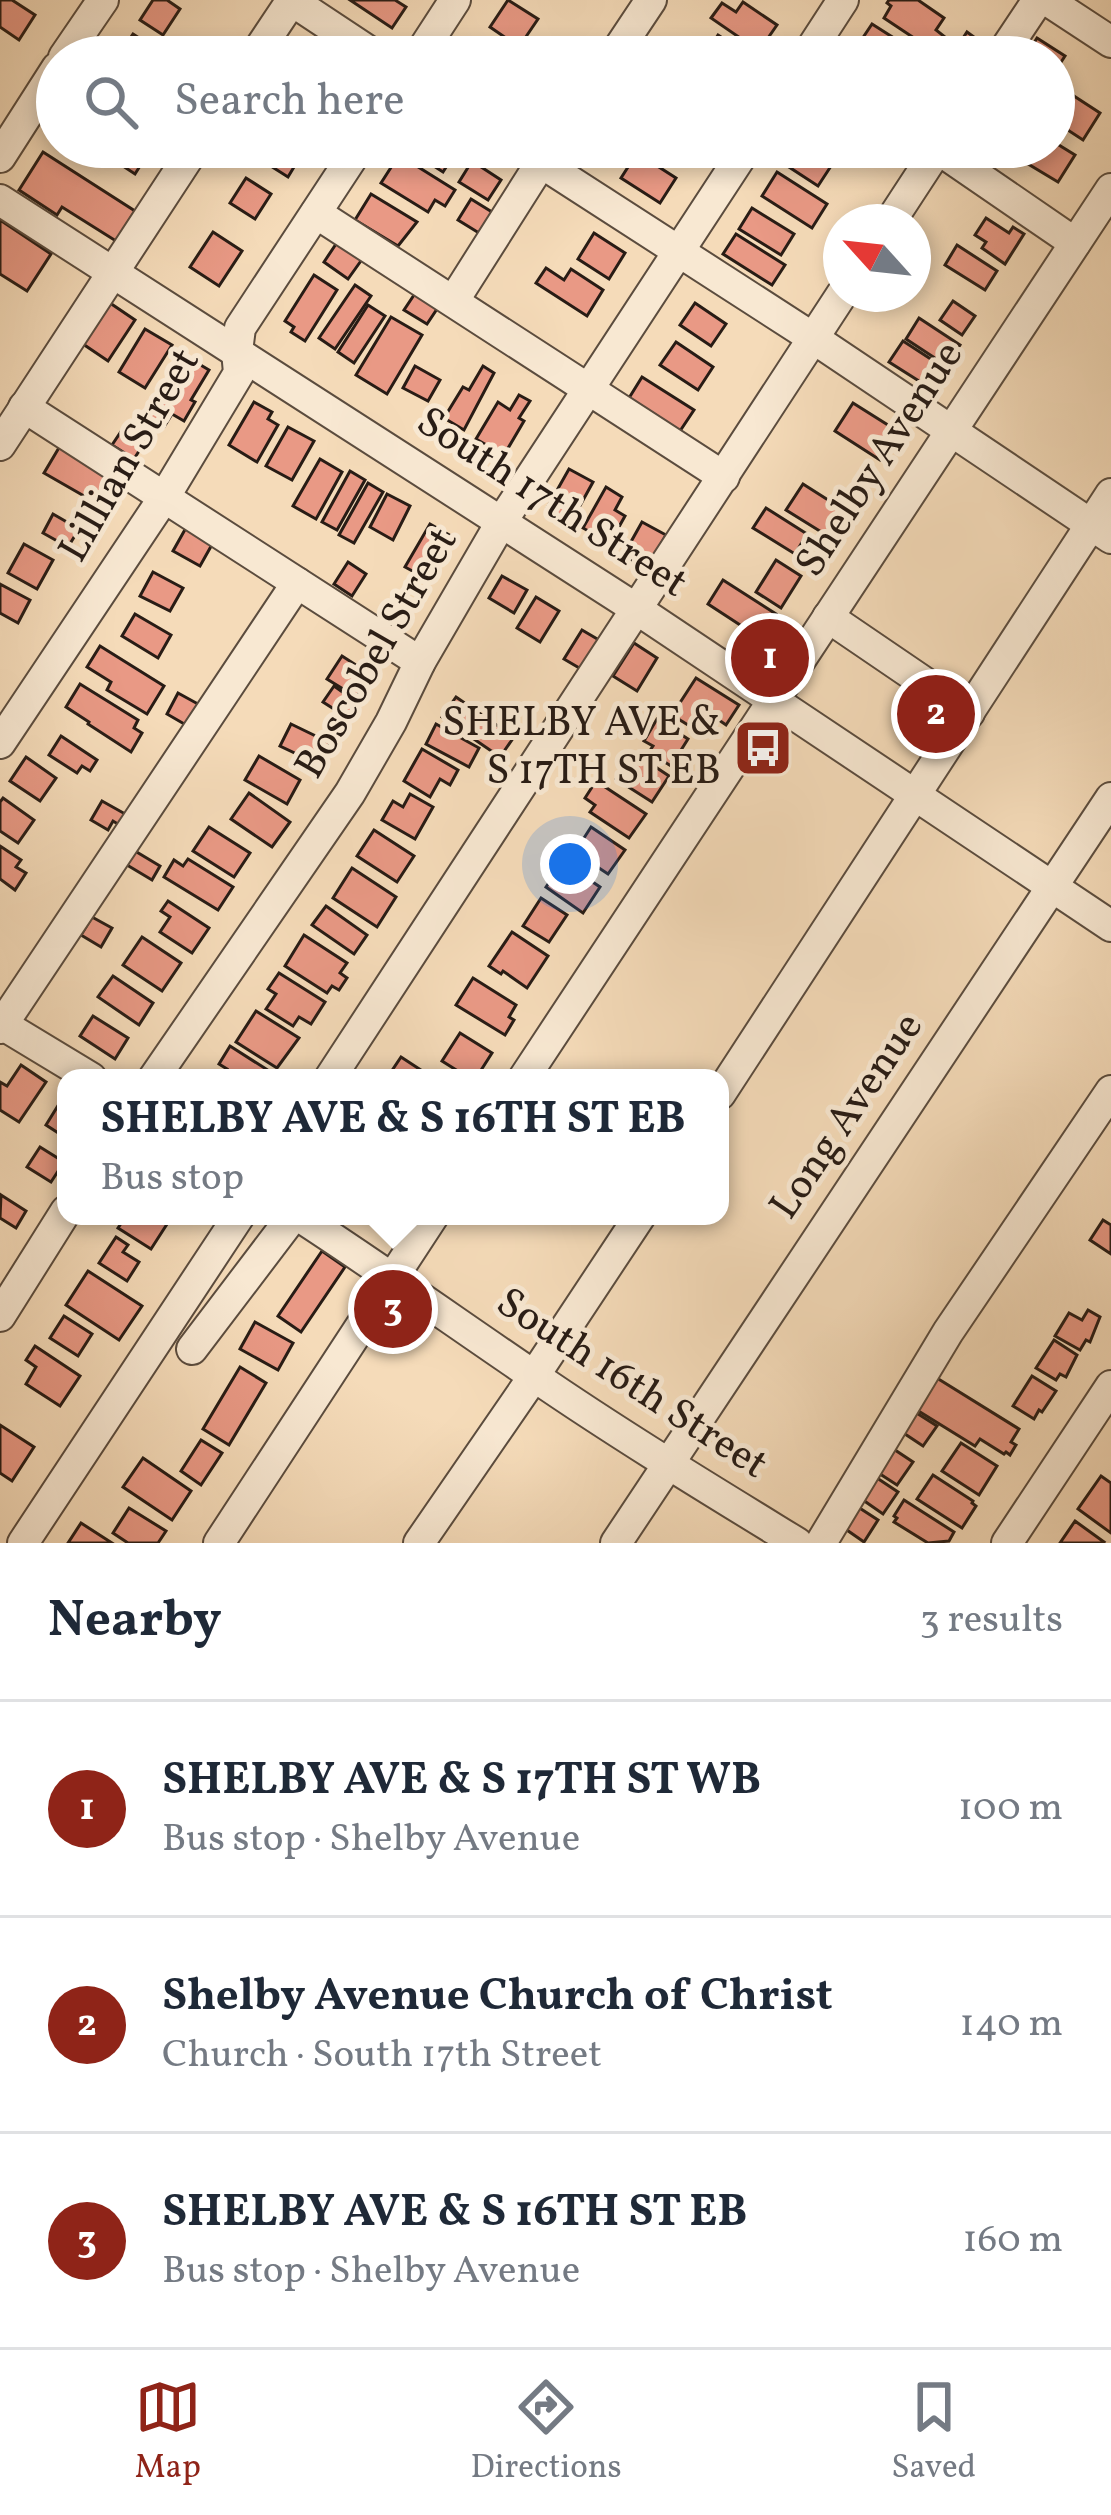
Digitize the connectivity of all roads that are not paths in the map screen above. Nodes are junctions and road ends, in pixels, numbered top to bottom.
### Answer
1 (103, 0) edge
2 (292, 0) edge
3 (455, 0) edge
4 (651, 0) edge
5 (843, 0) edge
6 (1042, 0) edge
7 (78, 36) edge
8 (268, 36) edge
9 (346, 36) edge
10 (432, 36) edge
11 (627, 36) edge
12 (820, 36) edge
13 (1015, 36) edge
14 (1111, 42) edge
15 (36, 101) edge
16 (0, 157) edge
17 (181, 168) edge
18 (345, 168) edge
19 (534, 168) edge
20 (558, 168) edge
21 (733, 168) edge
22 (926, 168) edge
23 (984, 168) edge
24 (1111, 189) edge
25 (0, 200) edge
26 (902, 204) edge
27 (316, 212) junction
28 (1075, 243) junction
29 (677, 253) junction
30 (112, 272) junction
31 (454, 300) junction
32 (830, 312) edge
33 (813, 338) junction
34 (237, 351) junction
35 (587, 388) junction
36 (24, 407) junction
37 (950, 430) junction
38 (0, 445) edge
39 (724, 477) junction
40 (1111, 494) edge
41 (165, 496) junction
42 (502, 521) junction
43 (1101, 532) edge
44 (297, 583) junction
45 (638, 610) junction
46 (828, 616) junction
47 (420, 662) junction
48 (773, 700) junction
49 (969, 713) junction
50 (0, 743) edge
51 (916, 796) junction
52 (1111, 798) edge
53 (1051, 887) junction
54 (1111, 926) edge
55 (1, 1025) edge
56 (76, 1069) edge
57 (160, 1069) edge
58 (336, 1069) edge
59 (530, 1069) edge
60 (729, 1080) edge
61 (1111, 1090) edge
62 (57, 1225) edge
63 (233, 1225) edge
64 (289, 1225) edge
65 (310, 1225) edge
66 (428, 1225) edge
67 (634, 1225) edge
68 (394, 1277) junction
69 (0, 1316) edge
70 (192, 1349) dead end
71 (534, 1376) junction
72 (1111, 1386) edge
73 (668, 1464) junction
74 (23, 1543) edge
75 (219, 1543) edge
76 (419, 1543) edge
77 (616, 1543) edge
78 (797, 1543) edge
79 (821, 1543) edge
80 (1007, 1543) edge

1 - 7 street
2 - 8 street
2 - 9 street
3 - 10 street
4 - 11 street
5 - 12 street
6 - 13 street
6 - 14 street
15 - 16 street
17 - 30 street
18 - 27 street, Lillian Street
19 - 31 street
20 - 29 street
21 - 29 street, Boscobel Street
22 - 26 street
23 - 28 street
24 - 28 street, Shelby Avenue
25 - 30 street, South 17th Street
27 - 31 street
27 - 34 street, Lillian Street
28 - 37 street, Shelby Avenue
29 - 33 street
29 - 35 street, Boscobel Street
30 - 34 street, South 17th Street
30 - 36 street
31 - 35 street
32 - 33 street
33 - 37 street
33 - 39 street
34 - 41 street, Lillian Street
34 - 42 street, South 17th Street
35 - 39 street
35 - 42 street, Boscobel Street
36 - 38 street
36 - 41 street
37 - 43 street
37 - 46 street, Shelby Avenue
39 - 45 street
40 - 43 street
41 - 44 street
41 - 50 street, Lillian Street
42 - 45 street, South 17th Street
42 - 47 street, Boscobel Street
43 - 49 street
44 - 47 street
44 - 55 street
45 - 48 street, South 17th Street
45 - 58 street
46 - 48 street, Shelby Avenue
46 - 49 street
47 - 57 street, Boscobel Street
48 - 51 street, South 17th Street
48 - 59 street, Shelby Avenue
49 - 51 street
51 - 53 street, South 17th Street
51 - 60 street
52 - 53 street, Long Avenue
53 - 54 street, South 17th Street
53 - 73 street, Long Avenue
55 - 56 street
61 - 79 street
62 - 69 street
63 - 74 street
64 - 70 street
65 - 68 street, South 16th Street
66 - 68 street
67 - 71 street
68 - 71 street, South 16th Street
68 - 75 street
71 - 73 street, South 16th Street
71 - 76 street
72 - 80 street
73 - 77 street, Long Avenue
73 - 78 street, South 16th Street

